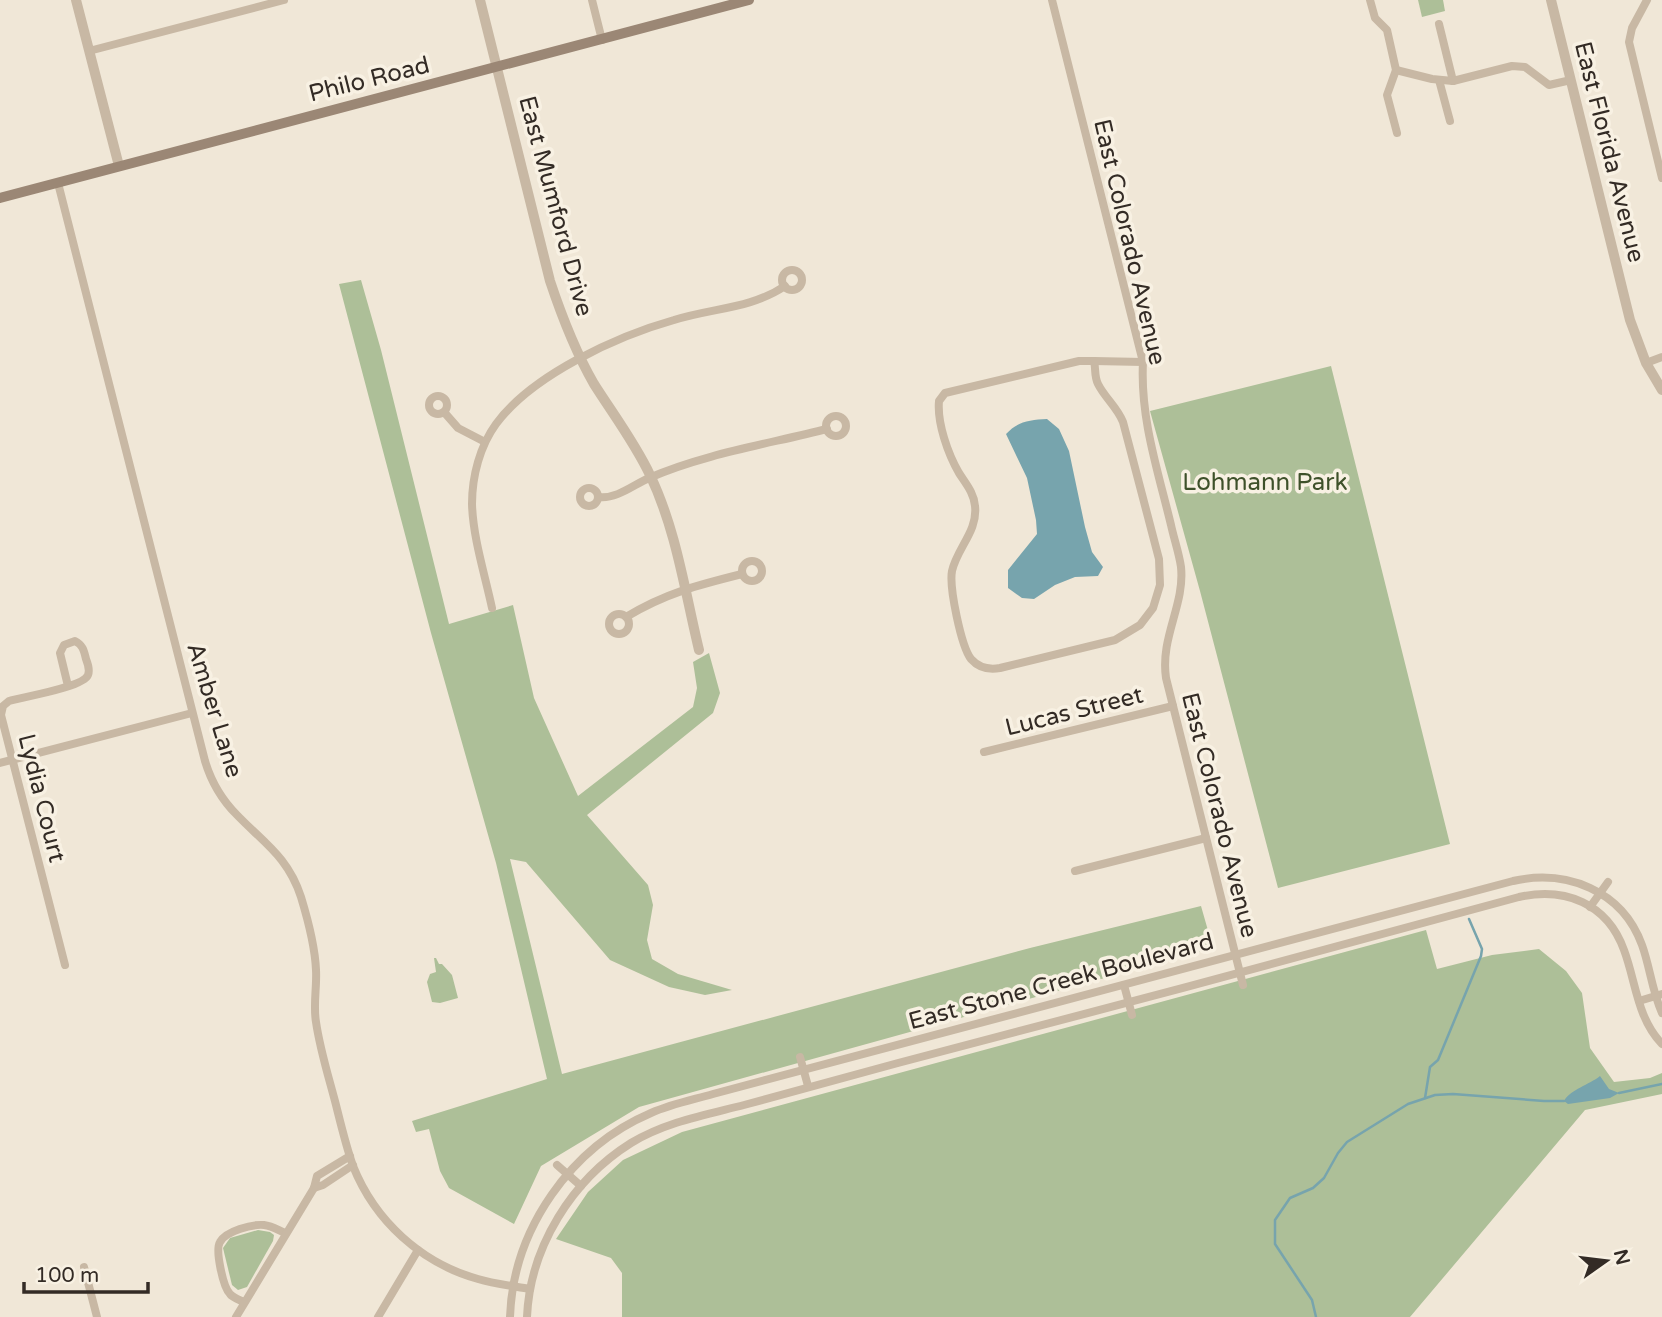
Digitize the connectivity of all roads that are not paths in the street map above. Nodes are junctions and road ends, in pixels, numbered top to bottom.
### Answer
1 (76, 0) edge
2 (284, 0) edge
3 (480, 0) edge
4 (592, 0) edge
5 (749, 0) edge
6 (1052, 0) edge
7 (1370, 0) edge
8 (1551, 0) edge
9 (1647, 0) edge
10 (1439, 24) dead end
11 (602, 40) junction
12 (89, 51) junction
13 (497, 68) junction
14 (1396, 70) junction
15 (1439, 80) junction
16 (1571, 80) junction
17 (1453, 81) junction
18 (1450, 121) dead end
19 (1397, 133) dead end
20 (1657, 143) edge
21 (118, 166) junction
22 (1662, 178) edge
23 (58, 183) junction
24 (0, 198) edge
25 (785, 286) dead end
26 (1662, 357) edge
27 (580, 358) junction
28 (1094, 361) junction
29 (1143, 362) junction
30 (1646, 363) junction
31 (1662, 390) edge
32 (444, 412) dead end
33 (827, 429) dead end
34 (485, 442) junction
35 (651, 477) junction
36 (599, 497) dead end
37 (742, 574) dead end
38 (684, 589) junction
39 (492, 608) dead end
40 (626, 617) dead end
41 (699, 650) dead end
42 (68, 686) junction
43 (1173, 706) junction
44 (192, 713) junction
45 (984, 752) dead end
46 (12, 760) junction
47 (0, 763) edge
48 (1206, 838) junction
49 (1075, 871) dead end
50 (1608, 882) dead end
51 (1476, 891) junction
52 (1600, 893) junction
53 (1590, 907) junction
54 (1480, 908) junction
55 (1235, 955) junction
56 (65, 965) dead end
57 (1240, 972) junction
58 (1124, 985) junction
59 (1243, 985) dead end
60 (1658, 995) edge
61 (1639, 1001) junction
62 (1129, 1002) junction
63 (1662, 1013) edge
64 (1132, 1015) dead end
65 (1662, 1044) edge
66 (800, 1057) dead end
67 (804, 1070) junction
68 (808, 1086) junction
69 (352, 1161) junction
70 (557, 1165) dead end
71 (567, 1174) junction
72 (581, 1186) junction
73 (285, 1233) junction
74 (418, 1250) junction
75 (84, 1266) dead end
76 (513, 1286) junction
77 (530, 1289) junction
78 (244, 1302) junction
79 (97, 1317) edge
80 (236, 1317) edge
81 (379, 1317) edge
82 (510, 1317) edge
83 (527, 1317) edge

1 - 12 street
2 - 12 street
3 - 13 street, East Mumford Drive
4 - 11 street
5 - 11 main road, Philo Road
6 - 29 street, East Colorado Avenue
7 - 14 street
8 - 16 street, East Florida Avenue
9 - 20 street
10 - 17 street
11 - 13 main road, Philo Road
12 - 21 street
13 - 21 main road, Philo Road
13 - 27 street, East Mumford Drive
14 - 15 street
14 - 19 street
15 - 17 street
15 - 18 street
16 - 17 street
16 - 30 street, East Florida Avenue
20 - 22 street
21 - 23 main road, Philo Road
23 - 24 main road, Philo Road
23 - 44 street, Amber Lane
25 - 27 street
26 - 30 street
27 - 34 street
27 - 35 street, East Mumford Drive
28 - 28 street
28 - 29 street
29 - 43 street, East Colorado Avenue
30 - 31 street, East Florida Avenue
32 - 34 street
33 - 35 street
34 - 39 street
35 - 36 street
35 - 38 street, East Mumford Drive
37 - 38 street
38 - 40 street
38 - 41 street, East Mumford Drive
42 - 42 street
42 - 46 street, Lydia Court
43 - 45 street, Lucas Street
43 - 48 street, East Colorado Avenue
44 - 46 street
44 - 69 street, Amber Lane
46 - 47 street
46 - 56 street, Lydia Court
48 - 49 street
48 - 55 street, East Colorado Avenue
50 - 52 street
51 - 52 street, East Stone Creek Boulevard
51 - 54 street
51 - 55 street, East Stone Creek Boulevard
52 - 53 street
52 - 60 street, East Stone Creek Boulevard
53 - 54 street, East Stone Creek Boulevard
53 - 61 street, East Stone Creek Boulevard
54 - 57 street, East Stone Creek Boulevard
55 - 57 street, East Colorado Avenue
55 - 58 street, East Stone Creek Boulevard
57 - 59 street, East Colorado Avenue
57 - 62 street, East Stone Creek Boulevard
58 - 62 street
58 - 67 street, East Stone Creek Boulevard
60 - 61 street
60 - 63 street, East Stone Creek Boulevard
61 - 65 street, East Stone Creek Boulevard
62 - 64 street
62 - 68 street, East Stone Creek Boulevard
66 - 67 street
67 - 68 street
67 - 71 street, East Stone Creek Boulevard
68 - 72 street, East Stone Creek Boulevard
69 - 73 street
69 - 74 street, Amber Lane
70 - 71 street
71 - 72 street
71 - 76 street, East Stone Creek Boulevard
72 - 77 street, East Stone Creek Boulevard
73 - 78 street
73 - 78 street
74 - 76 street, Amber Lane
74 - 81 street
75 - 79 street
76 - 77 street, Amber Lane
76 - 82 street, East Stone Creek Boulevard
77 - 83 street, East Stone Creek Boulevard
78 - 80 street

